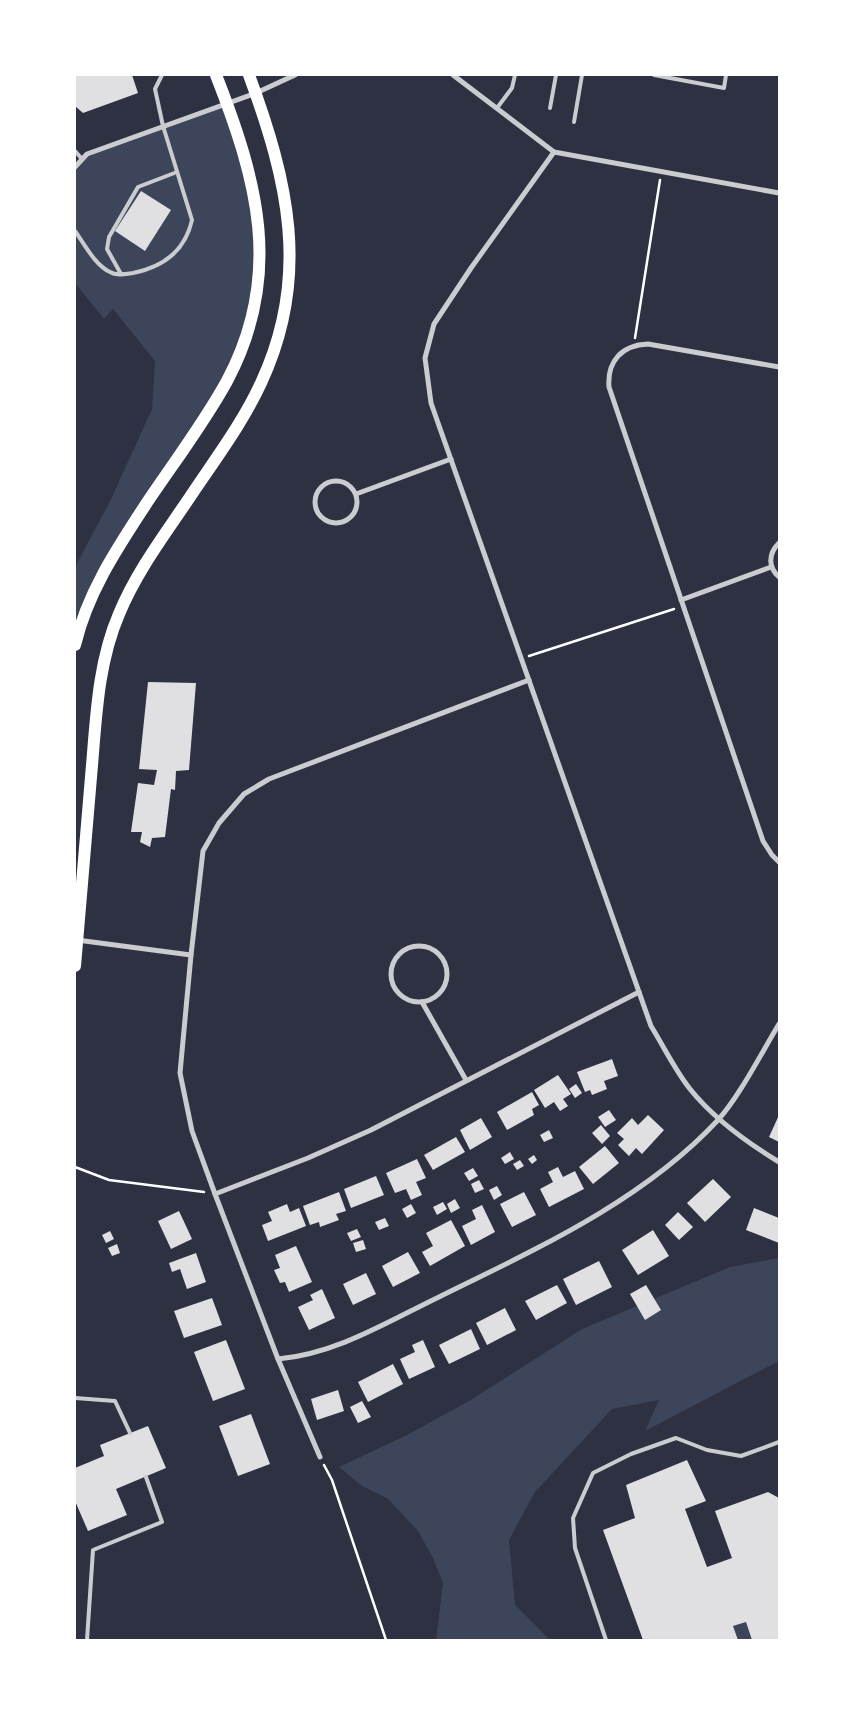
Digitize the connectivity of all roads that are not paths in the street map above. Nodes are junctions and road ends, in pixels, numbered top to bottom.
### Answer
1 (162, 75) edge
2 (216, 75) edge
3 (249, 75) edge
4 (295, 75) edge
5 (453, 75) edge
6 (515, 75) edge
7 (556, 75) edge
8 (582, 75) edge
9 (654, 75) edge
10 (726, 75) edge
11 (256, 93) junction
12 (227, 102) junction
13 (497, 108) junction
14 (550, 108) dead end
15 (574, 122) dead end
16 (163, 126) junction
17 (75, 151) edge
18 (554, 152) junction
19 (82, 159) junction
20 (75, 167) edge
21 (177, 172) junction
22 (779, 193) edge
23 (75, 231) edge
24 (121, 274) junction
25 (779, 367) edge
26 (451, 459) junction
27 (356, 494) junction
28 (779, 543) edge
29 (771, 567) junction
30 (779, 578) edge
31 (681, 600) junction
32 (75, 645) edge
33 (529, 680) junction
34 (779, 862) edge
35 (76, 940) edge
36 (191, 954) junction
37 (75, 966) edge
38 (638, 992) junction
39 (422, 1002) junction
40 (779, 1024) edge
41 (466, 1080) junction
42 (719, 1119) junction
43 (779, 1162) edge
44 (215, 1194) junction
45 (278, 1359) junction
46 (75, 1398) edge
47 (130, 1433) dead end
48 (779, 1442) edge
49 (320, 1457) road end
50 (146, 1477) dead end
51 (86, 1640) edge
52 (606, 1640) edge

1 - 16 lane
2 - 12 main road
3 - 11 main road
4 - 11 street
5 - 13 street
6 - 13 lane
7 - 14 lane
8 - 15 lane
9 - 10 lane
11 - 12 street
11 - 35 main road
12 - 16 street
12 - 32 main road
13 - 18 street
16 - 19 street
16 - 21 lane
17 - 19 lane
18 - 22 street
18 - 26 street
19 - 20 street
21 - 24 lane
21 - 24 lane
23 - 24 lane
25 - 31 street
26 - 27 street
26 - 33 street
27 - 27 street
28 - 29 street
29 - 30 street
29 - 31 street
31 - 34 street
33 - 36 street
33 - 38 street
35 - 36 street
35 - 37 main road
36 - 44 street
38 - 41 street
38 - 42 street
39 - 39 street
39 - 41 street
40 - 42 street
41 - 44 street
42 - 43 street
42 - 45 street
44 - 45 street
45 - 49 street
46 - 47 lane
48 - 52 lane
50 - 51 lane

